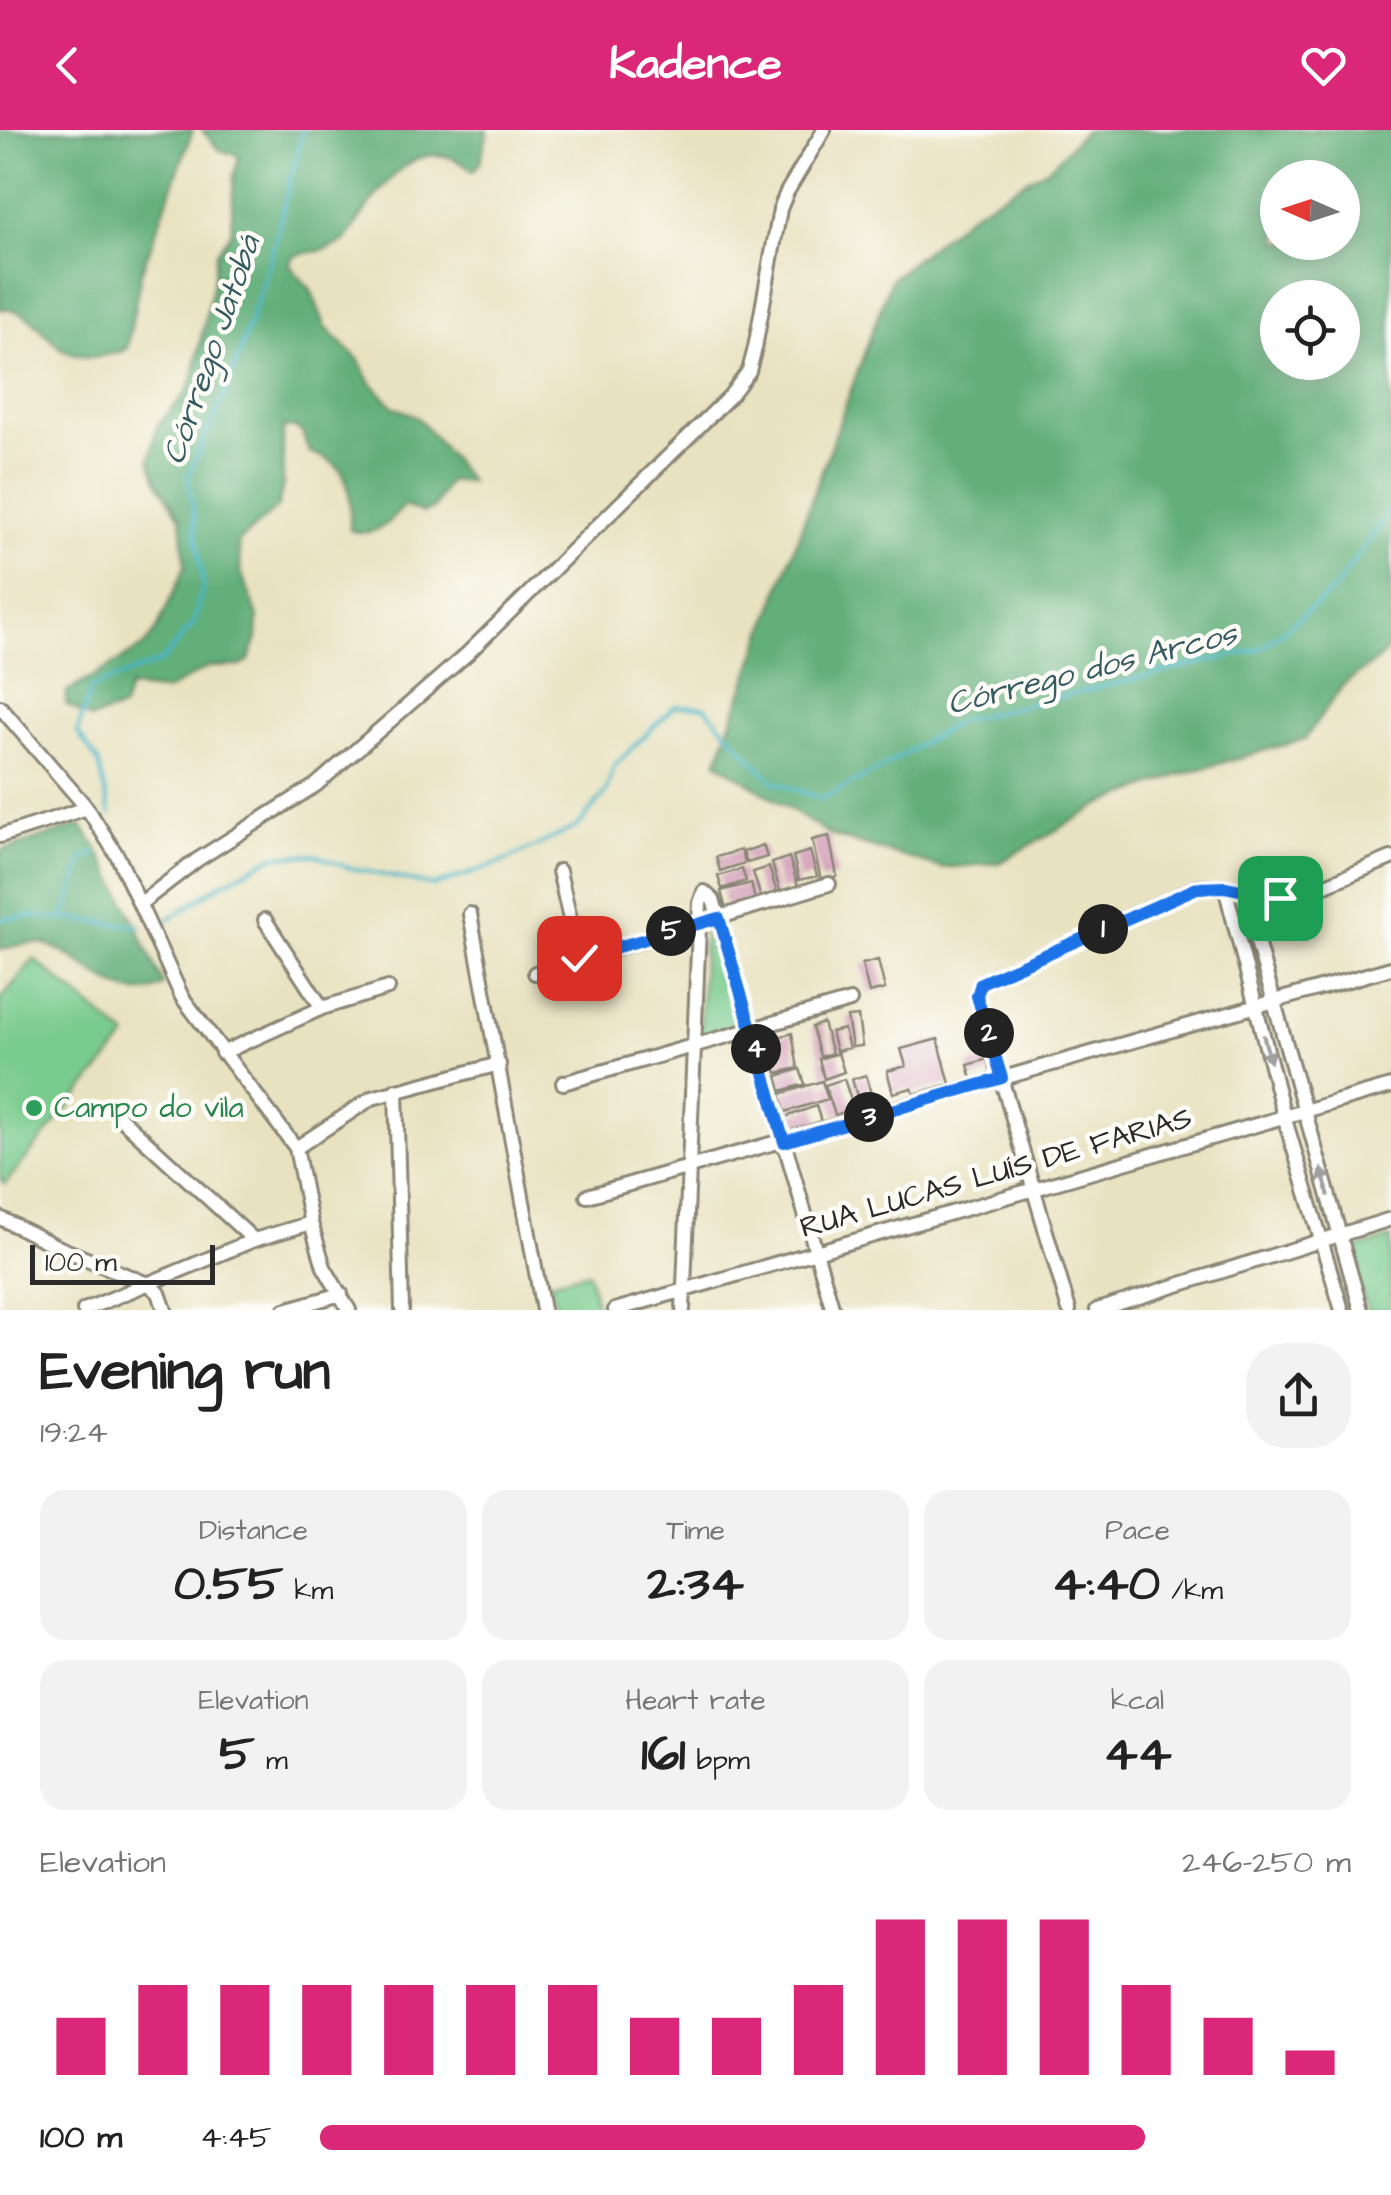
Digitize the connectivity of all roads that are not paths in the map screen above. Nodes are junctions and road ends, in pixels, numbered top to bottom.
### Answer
1 (824, 130) edge
2 (0, 707) edge
3 (87, 808) junction
4 (0, 836) edge
5 (1391, 858) edge
6 (558, 872) dead end
7 (829, 884) dead end
8 (1225, 887) junction
9 (1248, 892) junction
10 (140, 903) junction
11 (470, 914) dead end
12 (719, 918) junction
13 (264, 920) dead end
14 (700, 923) junction
15 (579, 958) junction
16 (1391, 968) edge
17 (535, 972) dead end
18 (388, 988) dead end
19 (1274, 1000) junction
20 (850, 1002) dead end
21 (1256, 1005) junction
22 (322, 1008) junction
23 (750, 1029) junction
24 (695, 1048) junction
25 (222, 1053) junction
26 (499, 1064) junction
27 (1002, 1078) junction
28 (564, 1083) dead end
29 (1391, 1086) edge
30 (396, 1090) junction
31 (1306, 1111) junction
32 (115, 1113) dead end
33 (1284, 1116) junction
34 (784, 1142) junction
35 (296, 1148) junction
36 (689, 1167) junction
37 (1034, 1188) junction
38 (587, 1196) dead end
39 (0, 1218) edge
40 (1391, 1219) edge
41 (310, 1223) junction
42 (1340, 1236) junction
43 (254, 1240) junction
44 (1321, 1241) junction
45 (815, 1251) junction
46 (150, 1284) junction
47 (684, 1289) junction
48 (341, 1294) junction
49 (84, 1310) edge
50 (164, 1310) edge
51 (286, 1310) edge
52 (349, 1310) edge
53 (402, 1310) edge
54 (543, 1310) edge
55 (615, 1310) edge
56 (683, 1310) edge
57 (833, 1310) edge
58 (1069, 1310) edge
59 (1097, 1310) edge
60 (1342, 1310) edge
61 (1361, 1310) edge

1 - 10 street
2 - 3 street
3 - 4 street
3 - 10 street
5 - 9 street
6 - 15 street
7 - 12 street
8 - 9 street
8 - 21 street
8 - 27 street
9 - 19 street
10 - 25 street
11 - 26 street
12 - 14 street
12 - 14 street
12 - 23 street
13 - 22 street
14 - 15 street
14 - 24 street
15 - 17 street
16 - 19 street
18 - 22 street
19 - 21 street
19 - 31 street
20 - 23 street
21 - 27 street
21 -> 33 street
22 - 25 street
23 - 24 street
23 - 34 street
24 - 28 street
24 - 36 street
25 - 35 street
26 - 30 street
26 - 54 street
27 - 34 street
27 - 37 street
29 - 31 street, RUA LUCAS LUÍS DE FARIAS
30 - 35 street
30 - 53 street
31 - 33 street, RUA LUCAS LUÍS DE FARIAS
42 -> 31 street
32 - 43 street
33 - 37 street, RUA LUCAS LUÍS DE FARIAS
33 - 44 street
34 - 36 street
34 - 45 street
35 - 41 street
36 - 38 street
36 - 47 street
37 - 45 street, RUA LUCAS LUÍS DE FARIAS
37 - 58 street
39 - 46 street
40 - 42 street
41 - 43 street
41 - 48 street
42 - 44 street
42 - 61 street
43 - 46 street
44 - 59 street
44 - 60 street
45 - 47 street, RUA LUCAS LUÍS DE FARIAS
45 - 57 street
46 - 49 street
46 - 50 street
47 - 55 street, RUA LUCAS LUÍS DE FARIAS
47 - 56 street
48 - 51 street
48 - 52 street

